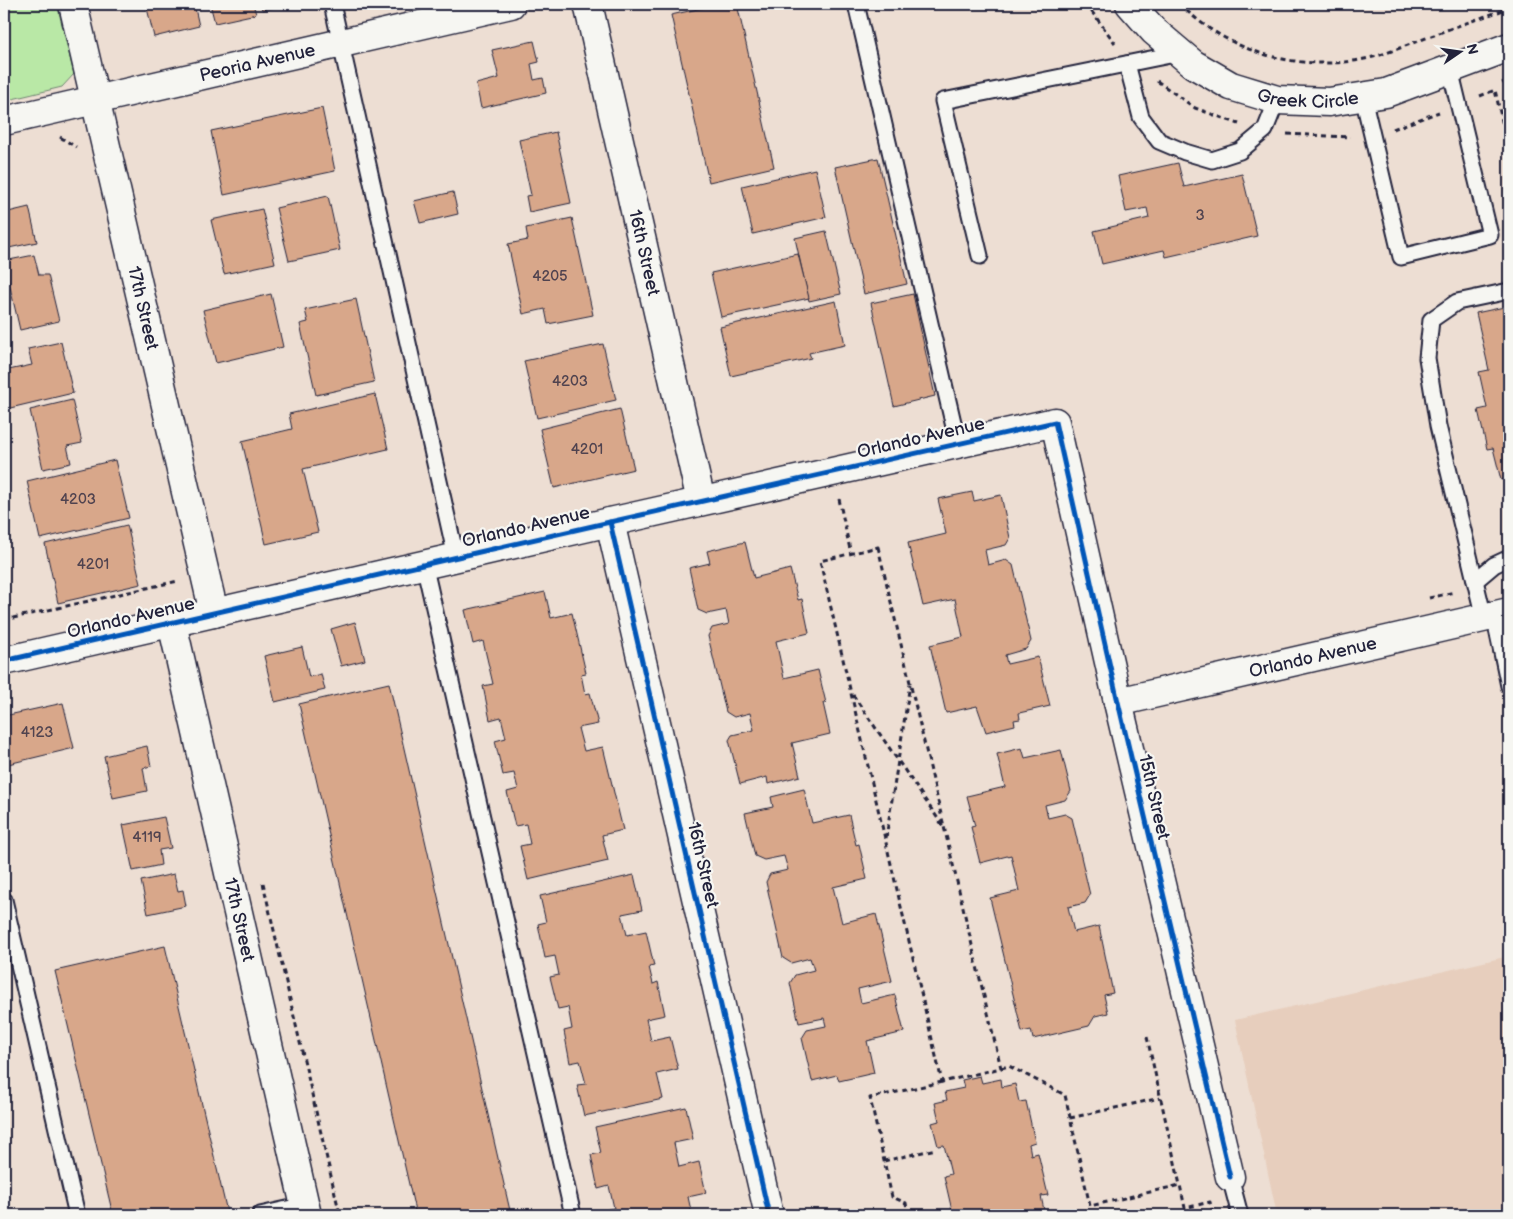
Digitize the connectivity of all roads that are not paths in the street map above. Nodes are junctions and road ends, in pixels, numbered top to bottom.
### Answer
1 (73, 4) edge
2 (332, 4) edge
3 (511, 4) edge
4 (588, 4) edge
5 (856, 4) edge
6 (1130, 4) edge
7 (341, 43) junction
8 (1509, 47) edge
9 (1180, 53) junction
10 (1127, 64) junction
11 (1450, 69) junction
12 (1364, 97) junction
13 (95, 100) junction
14 (1277, 100) junction
15 (4, 122) edge
16 (980, 256) dead end
17 (1509, 291) edge
18 (1055, 422) joint
19 (958, 444) junction
20 (701, 501) junction
21 (610, 522) junction
22 (456, 557) junction
23 (1509, 558) edge
24 (424, 564) junction
25 (1475, 581) junction
26 (214, 613) junction
27 (1496, 615) edge
28 (172, 623) junction
29 (4, 662) edge
30 (1509, 686) edge
31 (1118, 702) junction
32 (4, 900) edge
33 (1230, 1177) joint
34 (306, 1210) edge
35 (77, 1215) edge
36 (260, 1215) edge
37 (573, 1215) edge
38 (769, 1215) edge
39 (1240, 1215) edge

1 - 13 street, 17th Street
2 - 7 lane
3 - 7 street, Peoria Avenue
4 - 20 street, 16th Street
5 - 19 lane
6 - 9 street, Greek Circle
7 - 13 street, Peoria Avenue
7 - 22 lane
8 - 11 street, Greek Circle
9 - 10 lane
9 - 14 street, Greek Circle
10 - 14 lane
10 - 16 lane
11 - 12 street, Greek Circle
11 - 12 lane
12 - 14 street, Greek Circle
13 - 15 street, Peoria Avenue
13 - 26 street, 17th Street
17 - 25 lane
18 - 19 street, Orlando Avenue
18 - 31 street, 15th Street
19 - 20 street, Orlando Avenue
20 - 21 street, Orlando Avenue
21 - 22 street, Orlando Avenue
21 - 38 street, 16th Street
22 - 24 street, Orlando Avenue
23 - 25 lane
24 - 26 street, Orlando Avenue
24 - 37 lane
25 - 27 lane
26 - 28 street, Orlando Avenue
27 - 30 lane
27 - 31 street, Orlando Avenue
28 - 29 street, Orlando Avenue
28 - 34 street, 17th Street
31 - 33 street, 15th Street
32 - 35 lane
33 - 39 lane
34 - 36 lane

